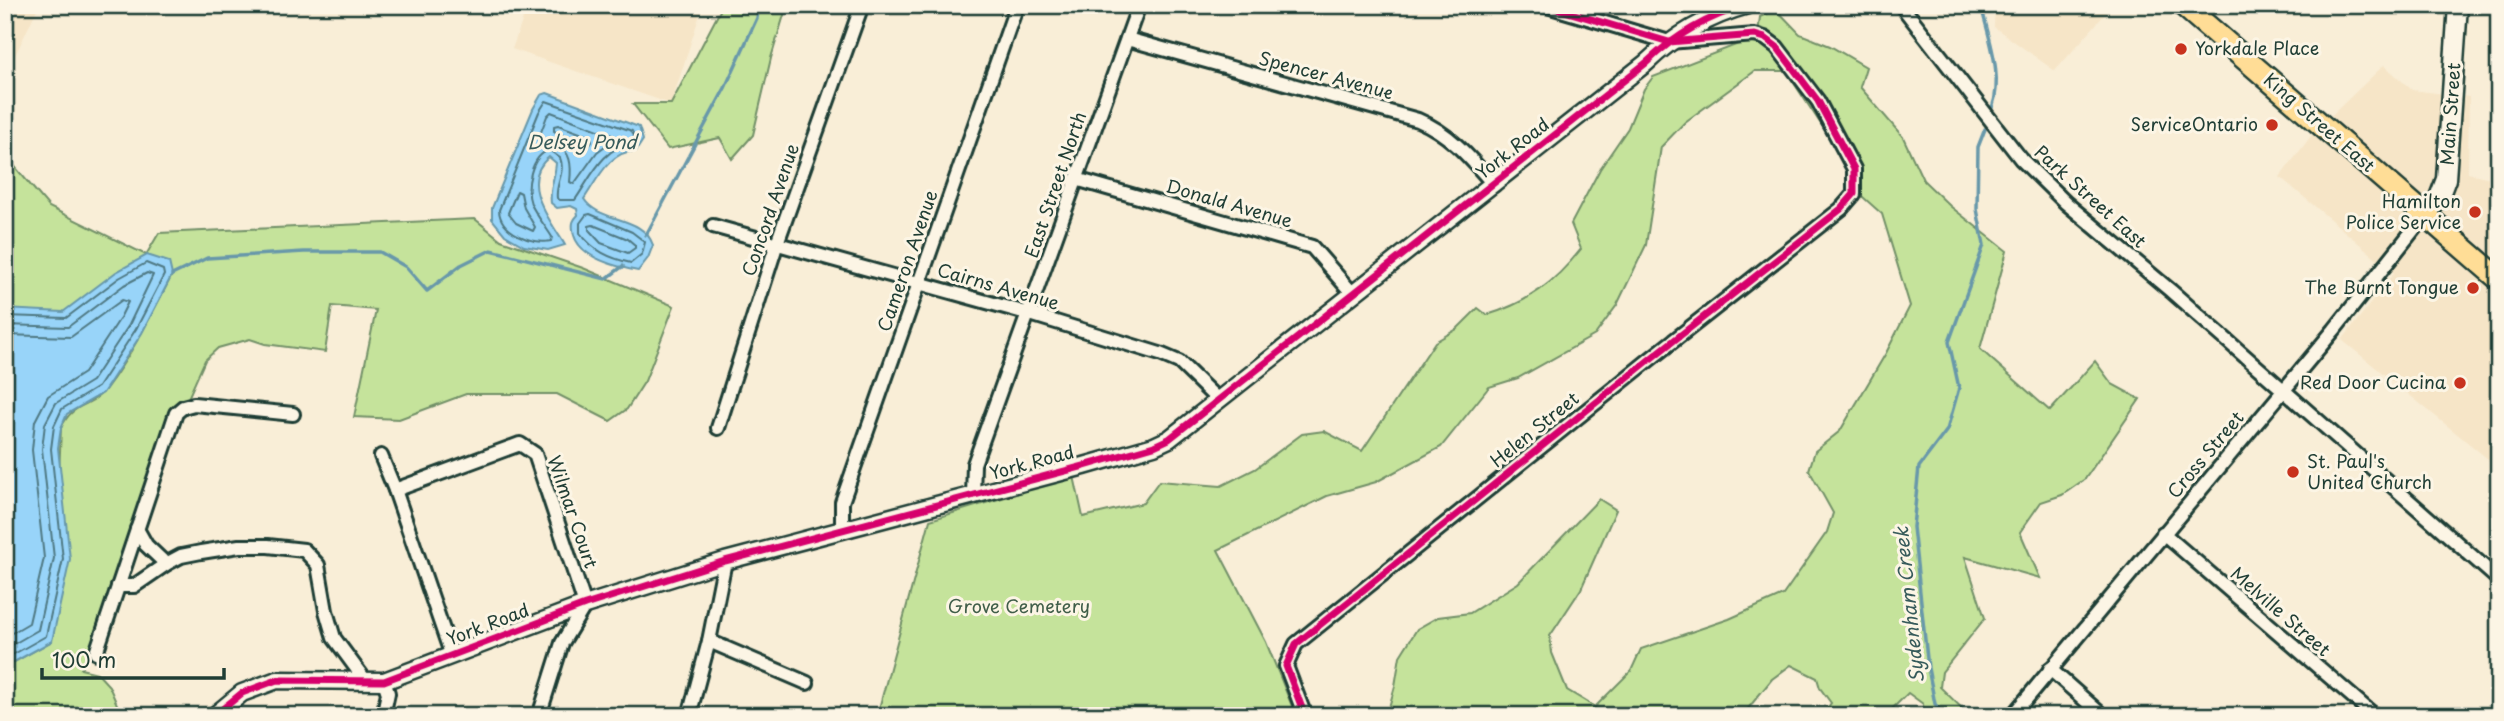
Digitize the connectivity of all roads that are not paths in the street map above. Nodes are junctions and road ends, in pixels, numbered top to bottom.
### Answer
1 (862, 5) edge
2 (1017, 5) edge
3 (1139, 5) edge
4 (1544, 5) edge
5 (1748, 5) edge
6 (1901, 5) edge
7 (2183, 5) edge
8 (2458, 5) edge
9 (1584, 11) edge
10 (1127, 39) junction
11 (1669, 42) junction
12 (1076, 179) junction
13 (1494, 185) junction
14 (2425, 215) junction
15 (713, 226) dead end
16 (777, 243) junction
17 (2499, 279) edge
18 (919, 282) junction
19 (1353, 294) junction
20 (1030, 314) junction
21 (2283, 390) junction
22 (1218, 400) junction
23 (293, 414) dead end
24 (718, 428) dead end
25 (381, 456) dead end
26 (395, 490) junction
27 (973, 496) junction
28 (137, 529) junction
29 (842, 530) junction
30 (2163, 533) junction
31 (725, 561) junction
32 (166, 564) junction
33 (2499, 580) edge
34 (118, 586) junction
35 (585, 604) junction
36 (709, 641) junction
37 (96, 653) dead end
38 (452, 656) junction
39 (2050, 669) junction
40 (365, 680) junction
41 (384, 681) junction
42 (807, 683) dead end
43 (214, 716) edge
44 (383, 716) edge
45 (539, 716) edge
46 (689, 716) edge
47 (1305, 716) edge
48 (2012, 716) edge
49 (2103, 716) edge
50 (2375, 716) edge

1 - 16 street, Concord Avenue
2 - 18 street, Cameron Avenue
3 - 10 street, East Street North
4 - 9 street
5 - 11 street, York Road
6 - 21 street, Park Street East
7 - 14 main road, King Street East
8 - 14 main road, Main Street
9 - 11 street
10 - 12 street, East Street North
10 - 13 street, Spencer Avenue
11 - 13 street, York Road
11 - 47 street, Helen Street
12 - 19 street, Donald Avenue
12 - 20 street, East Street North
13 - 19 street, York Road
14 - 17 main road, King Street East
14 - 21 street, Cross Street
15 - 16 street, Cairns Avenue
16 - 18 street, Cairns Avenue
16 - 24 street, Concord Avenue
18 - 20 street, Cairns Avenue
18 - 29 street, Cameron Avenue
19 - 22 street, York Road
20 - 22 street, Cairns Avenue
20 - 27 street, East Street North
21 - 30 street, Cross Street
21 - 33 street, Park Street East
22 - 27 street, York Road
23 - 28 street
25 - 26 street
26 - 35 street, Wilmar Court
26 - 38 street
27 - 29 street, York Road
28 - 32 street
28 - 34 street
29 - 31 street, York Road
30 - 39 street, Cross Street
30 - 50 street, Melville Street
31 - 35 street, York Road
31 - 36 street
32 - 34 street
32 - 40 street
34 - 37 street
35 - 38 street, York Road
35 - 45 street
36 - 42 street
36 - 46 street
38 - 41 street, York Road
39 - 48 street, Cross Street
39 - 49 street
40 - 41 street, York Road
40 - 43 street, York Road
41 - 44 street

